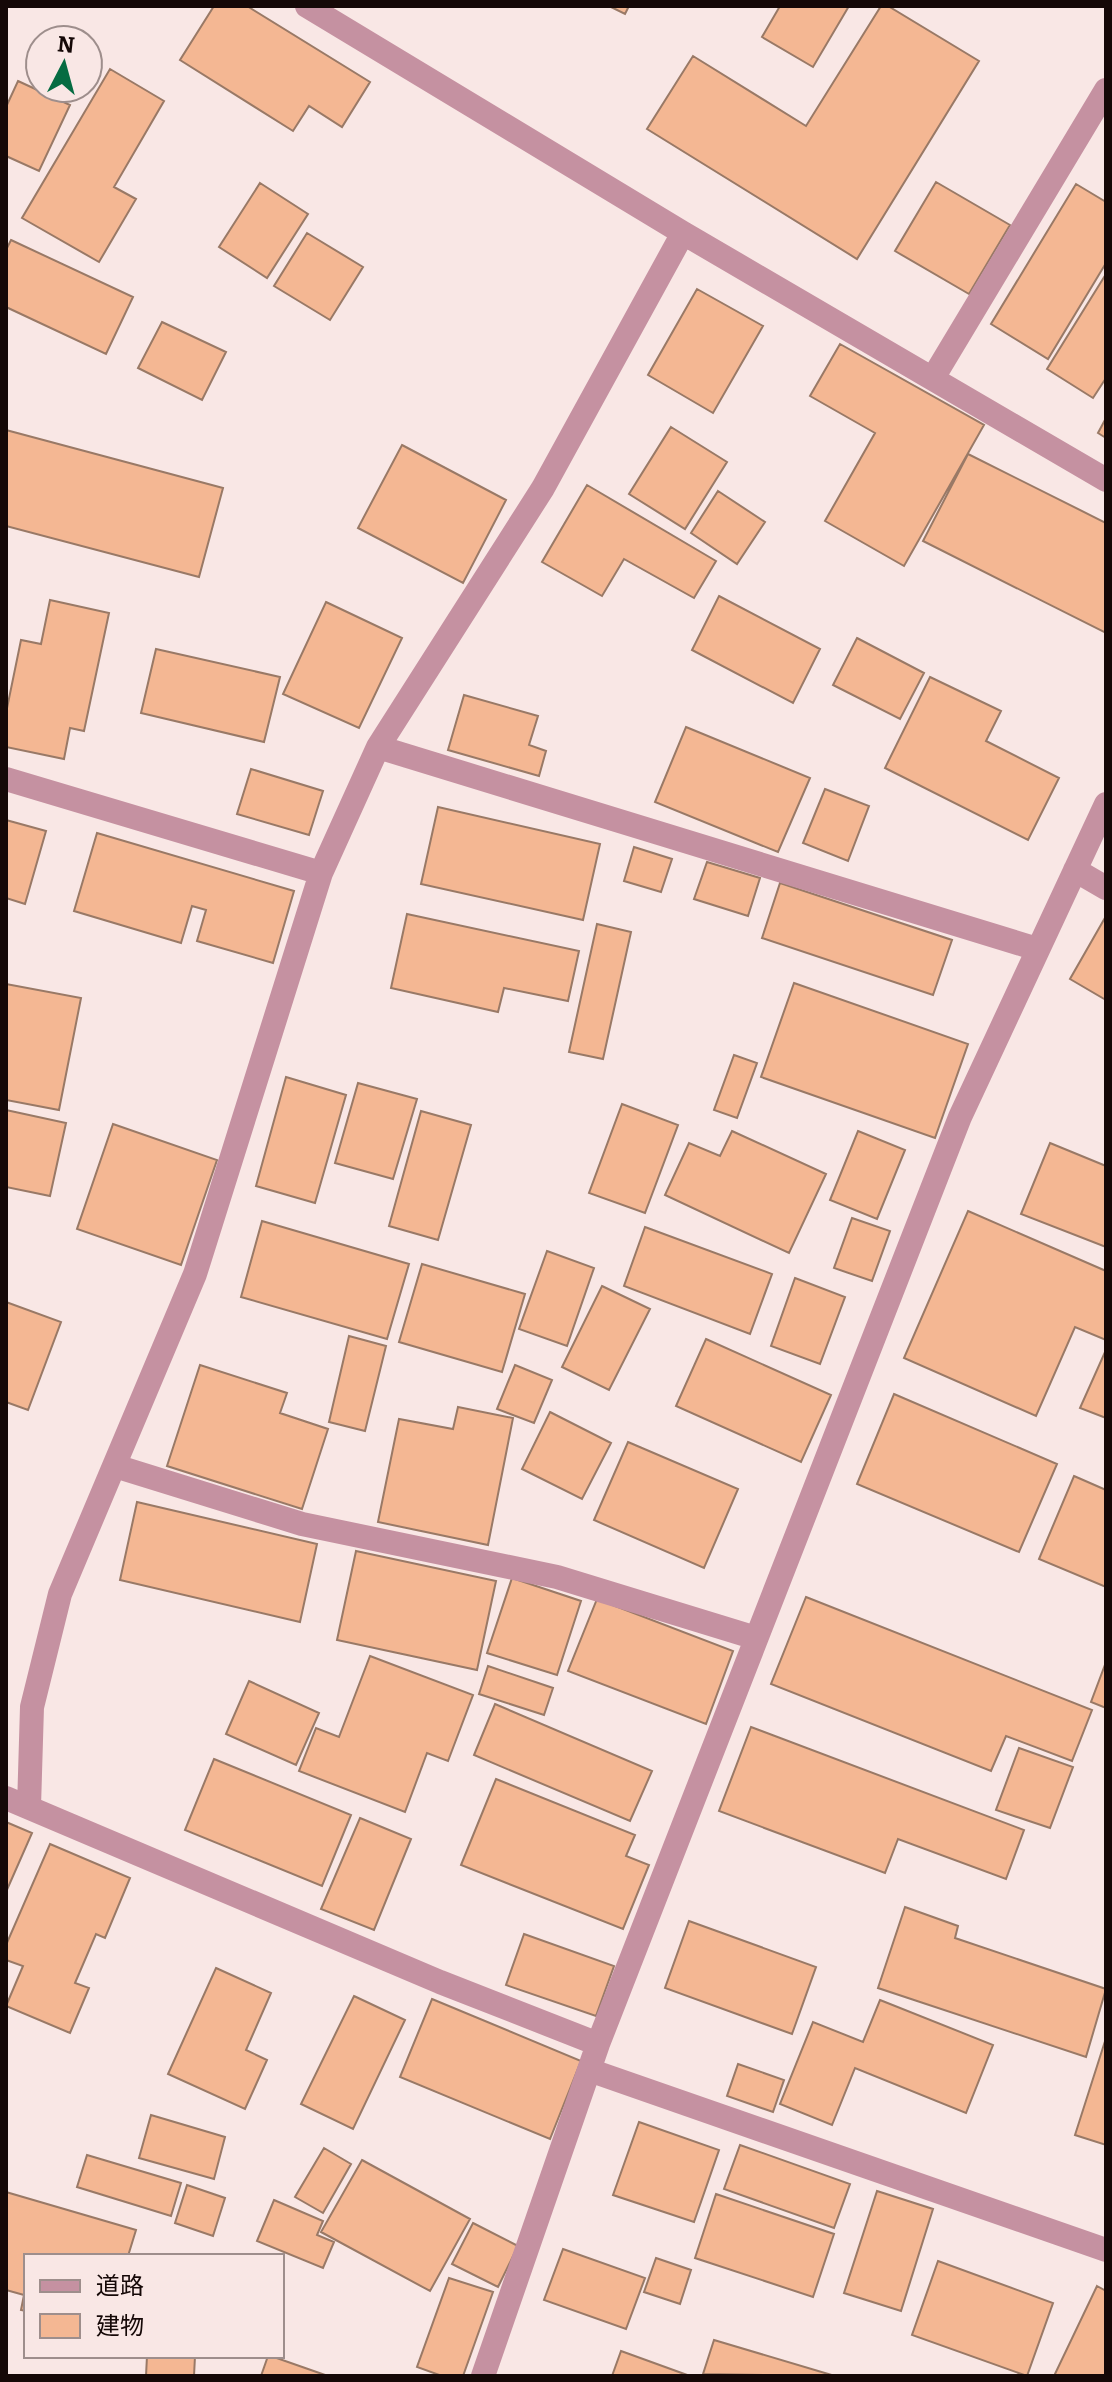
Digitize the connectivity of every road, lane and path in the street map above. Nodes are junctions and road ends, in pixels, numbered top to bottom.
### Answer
1 (307, 6) edge
2 (1106, 90) edge
3 (683, 233) junction
4 (933, 378) junction
5 (1106, 480) edge
6 (378, 747) junction
7 (6, 779) edge
8 (1106, 804) edge
9 (1075, 870) junction
10 (321, 873) junction
11 (1106, 888) edge
12 (1037, 949) junction
13 (115, 1466) junction
14 (756, 1638) junction
15 (6, 1798) edge
16 (29, 1807) junction
17 (598, 2044) junction
18 (589, 2070) junction
19 (1106, 2250) edge
20 (483, 2376) edge

1 - 3 street
2 - 4 street
3 - 4 street
3 - 6 street
4 - 5 street
6 - 10 street
6 - 12 street
7 - 10 street
8 - 9 street
9 - 11 street
9 - 12 street
10 - 13 street
12 - 14 street
13 - 14 street
13 - 16 street
14 - 17 street
15 - 16 street
16 - 17 street
17 - 18 street
18 - 19 street
18 - 20 street

